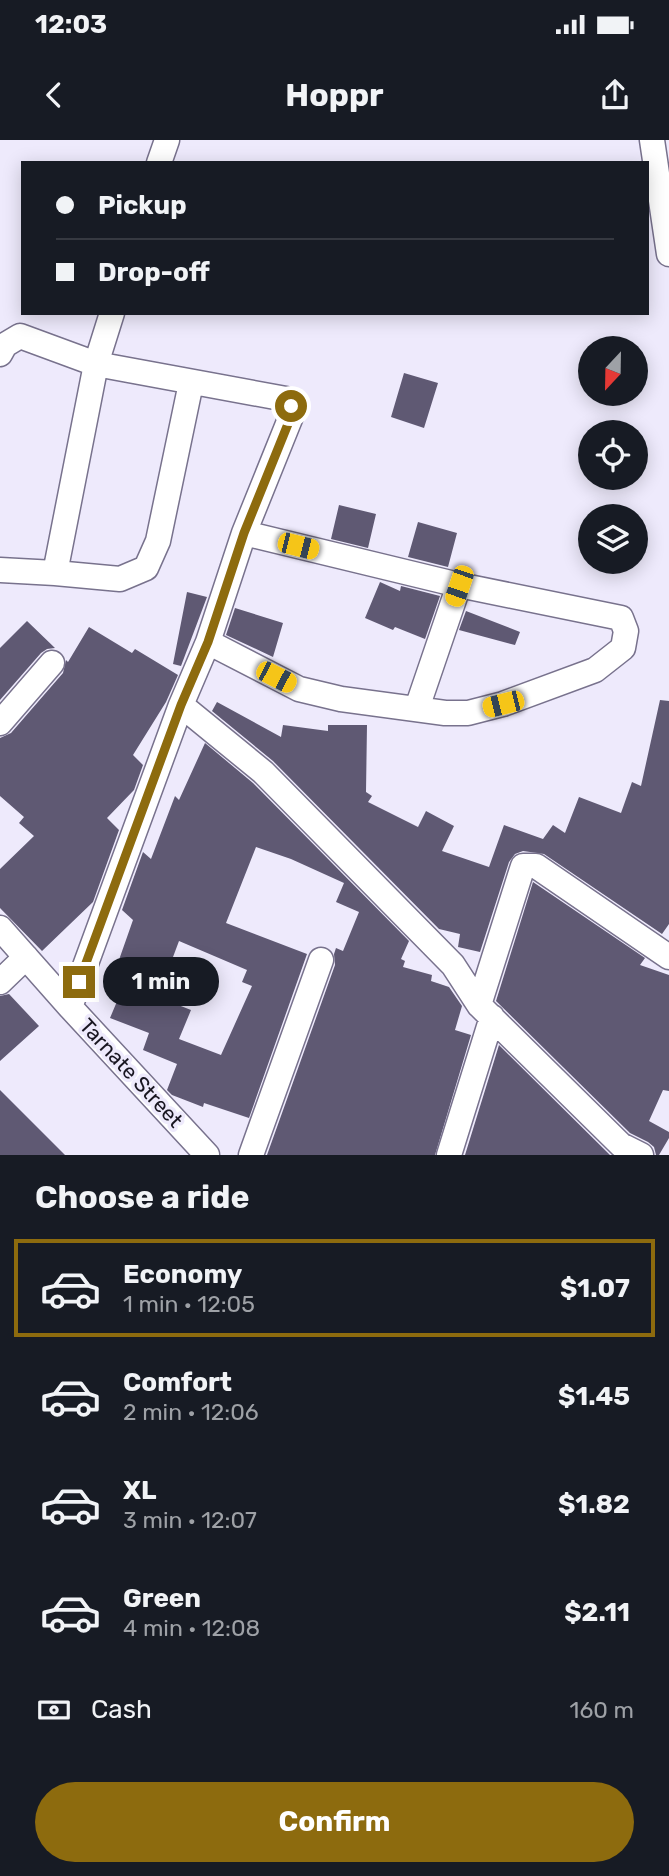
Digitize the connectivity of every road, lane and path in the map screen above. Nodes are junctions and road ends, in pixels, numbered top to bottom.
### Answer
1 (167, 140) edge
2 (652, 140) edge
3 (160, 161) edge
4 (669, 254) edge
5 (111, 315) edge
6 (0, 354) edge
7 (96, 364) junction
8 (191, 383) junction
9 (244, 533) junction
10 (0, 570) edge
11 (55, 573) junction
12 (459, 586) junction
13 (208, 642) junction
14 (51, 663) dead end
15 (181, 705) junction
16 (417, 708) junction
17 (0, 723) edge
18 (0, 928) edge
19 (26, 957) junction
20 (669, 957) edge
21 (321, 960) dead end
22 (0, 982) edge
23 (70, 1007) junction
24 (485, 1011) junction
25 (207, 1155) edge
26 (251, 1155) edge
27 (449, 1155) edge
28 (641, 1155) edge

1 - 3 street
2 - 4 street
5 - 7 street
6 - 7 street
7 - 8 street
7 - 11 street
8 - 9 street
8 - 11 street
9 - 12 street
9 - 13 street
10 - 11 street
12 - 16 street
12 - 16 street
13 - 15 street
13 - 16 street
14 - 17 street
15 - 23 street
15 - 24 street
18 - 19 street, Tarnate Street
19 - 22 street
19 - 23 street, Tarnate Street
20 - 24 street
21 - 26 street
23 - 25 street, Tarnate Street
24 - 27 street
24 - 28 street

